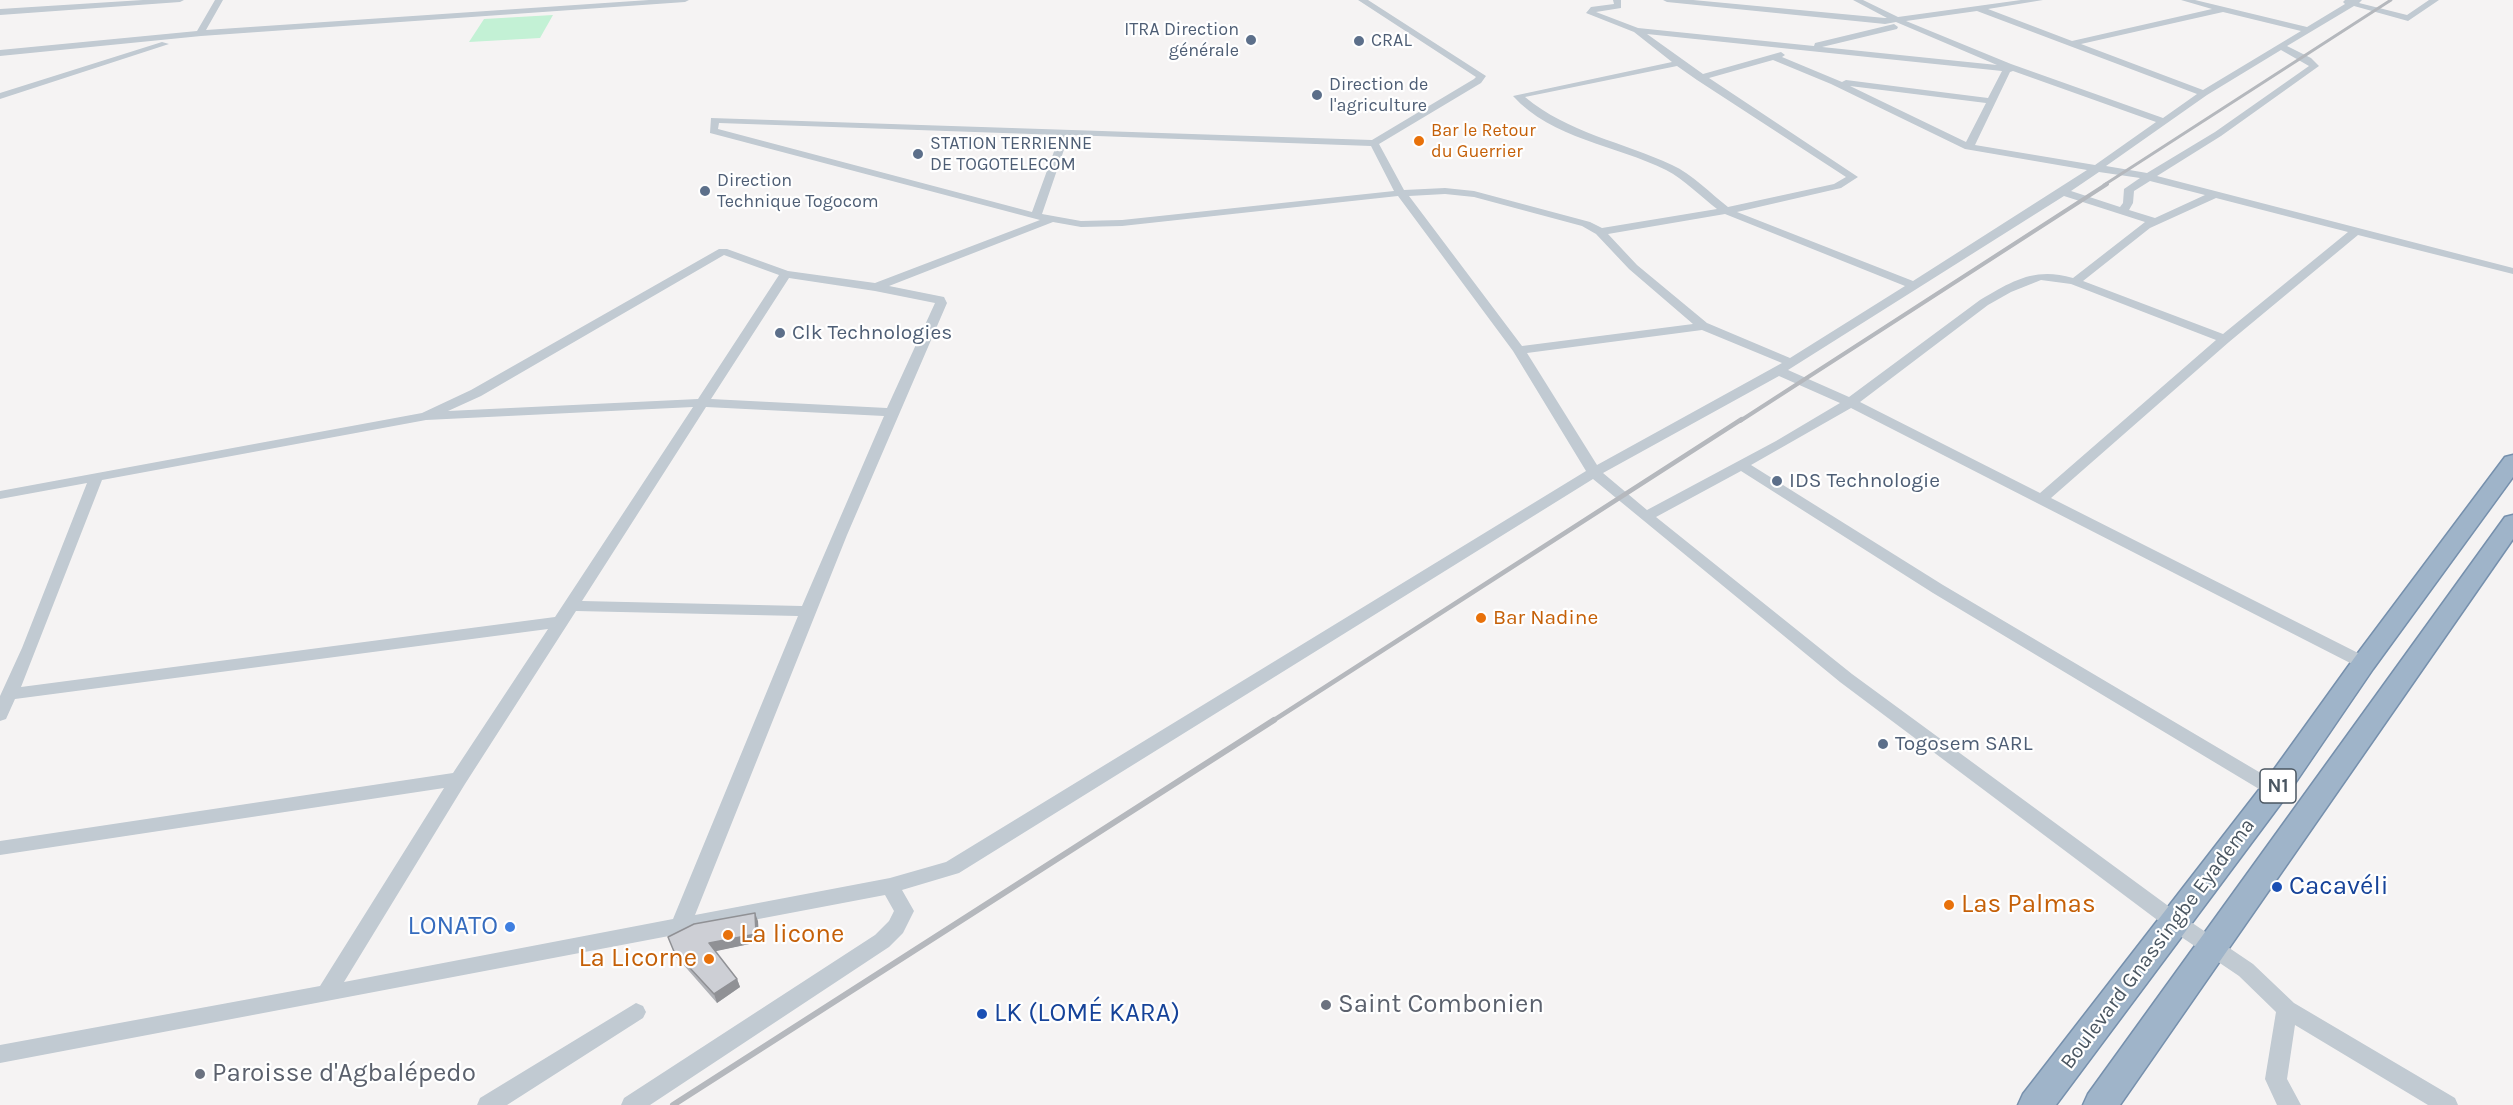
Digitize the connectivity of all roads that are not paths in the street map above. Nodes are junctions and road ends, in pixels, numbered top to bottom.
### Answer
1 (56, 0) edge
2 (180, 0) edge
3 (219, 0) edge
4 (515, 0) edge
5 (686, 0) edge
6 (1362, 0) edge
7 (1617, 0) edge
8 (1667, 0) edge
9 (1749, 0) edge
10 (1857, 0) edge
11 (1959, 0) edge
12 (2038, 0) edge
13 (2185, 0) edge
14 (2338, 0) edge
15 (2435, 0) edge
16 (144, 1) edge
17 (2355, 2) edge
18 (1738, 7) junction
19 (47, 8) junction
20 (1976, 8) junction
21 (2224, 9) junction
22 (516, 11) junction
23 (0, 12) edge
24 (1901, 22) junction
25 (1637, 30) junction
26 (2308, 30) junction
27 (200, 33) junction
28 (2070, 44) junction
29 (2280, 46) junction
30 (1808, 47) junction
31 (0, 53) edge
32 (1773, 57) junction
33 (1679, 63) junction
34 (2008, 70) junction
35 (1700, 78) junction
36 (1834, 82) junction
37 (2204, 93) junction
38 (0, 96) edge
39 (1992, 101) junction
40 (2163, 121) junction
41 (1065, 134) junction
42 (1374, 143) junction
43 (1969, 147) junction
44 (2097, 167) junction
45 (2146, 176) junction
46 (2062, 192) junction
47 (1401, 193) junction
48 (2213, 195) junction
49 (2123, 210) junction
50 (1726, 211) junction
51 (1036, 216) junction
52 (1052, 219) junction
53 (2156, 222) junction
54 (2356, 231) junction
55 (1600, 232) junction
56 (2513, 271) edge
57 (786, 274) junction
58 (2075, 282) junction
59 (1912, 285) junction
60 (875, 287) junction
61 (1703, 326) junction
62 (2225, 339) junction
63 (1519, 350) junction
64 (1790, 362) junction
65 (1778, 371) junction
66 (1850, 402) junction
67 (702, 403) junction
68 (891, 412) junction
69 (426, 416) junction
70 (2513, 462) edge
71 (1741, 465) junction
72 (1594, 472) junction
73 (96, 478) junction
74 (0, 495) edge
75 (2042, 499) junction
76 (1648, 515) junction
77 (2513, 522) edge
78 (571, 606) junction
79 (806, 611) junction
80 (560, 622) junction
81 (2364, 663) junction
82 (10, 694) junction
83 (0, 715) edge
84 (459, 778) junction
85 (2275, 790) junction
86 (0, 848) edge
87 (890, 886) junction
88 (2175, 922) junction
89 (681, 926) junction
90 (2211, 948) junction
91 (326, 994) junction
92 (2288, 1009) junction
93 (636, 1012) dead end
94 (0, 1054) edge
95 (488, 1105) edge
96 (632, 1105) edge
97 (2035, 1105) edge
98 (2100, 1105) edge
99 (2290, 1105) edge
100 (2447, 1105) edge

1 - 19 street
2 - 16 street
3 - 27 street
4 - 22 street
5 - 22 street
6 - 42 street
7 - 25 street
8 - 18 street
9 - 18 street
10 - 24 street
11 - 20 street
12 - 20 street
13 - 21 street
14 - 17 street
15 - 17 street
16 - 19 street
17 - 26 street
18 - 24 street
19 - 23 street
20 - 24 street
20 - 28 street
21 - 26 street
21 - 28 street
22 - 27 street
24 - 30 street
24 - 34 street
25 - 30 street
25 - 33 street
26 - 29 street
27 - 31 street
27 - 38 street
28 - 37 street
29 - 37 street
29 - 45 street
30 - 32 street
30 - 34 street
32 - 35 street
32 - 36 street
33 - 35 street
33 - 50 street
34 - 39 street
34 - 40 street
35 - 50 street
36 - 39 street
36 - 43 street
37 - 40 street
39 - 43 street
40 - 44 street
41 - 42 street
41 - 51 street
41 - 51 street
42 - 47 street
43 - 44 street
44 - 45 street
44 - 46 street
45 - 48 street
45 - 49 street
46 - 49 street
46 - 59 street
47 - 52 street
47 - 55 street
47 - 63 street
48 - 53 street
48 - 54 street
49 - 53 street
50 - 55 street
50 - 59 street
51 - 52 street
52 - 60 street
53 - 58 street
54 - 56 street
54 - 62 street
55 - 61 street
57 - 60 street
57 - 67 street
57 - 69 street
58 - 62 street
58 - 66 street
59 - 64 street
60 - 68 street
61 - 63 street
61 - 64 street
62 - 75 street
63 - 72 street
64 - 65 street
65 - 66 street
65 - 72 street
66 - 71 street
66 - 75 street
67 - 68 street
67 - 69 street
67 - 78 street
68 - 79 street
69 - 73 street
70 - 81 highway, Boulevard Gnassingbe Eyadema / N1
71 - 76 street
71 - 85 street
72 - 76 street
72 - 87 street
73 - 74 street
73 - 82 street
75 - 81 street
76 - 88 street
77 - 90 highway, Boulevard Gnassingbe Eyadema / N1
78 - 79 street
78 - 80 street
79 - 89 street
80 - 82 street
80 - 84 street
81 - 85 highway, Boulevard Gnassingbe Eyadema / N1
82 - 83 street
84 - 86 street
84 - 91 street
85 - 88 highway, Boulevard Gnassingbe Eyadema / N1
87 - 89 street
87 - 96 street
88 - 90 street
88 - 97 highway, Boulevard Gnassingbe Eyadema / N1
89 - 91 street
90 - 92 street
90 - 98 highway, Boulevard Gnassingbe Eyadema / N1
91 - 94 street
92 - 99 street
92 - 100 street
93 - 95 street

